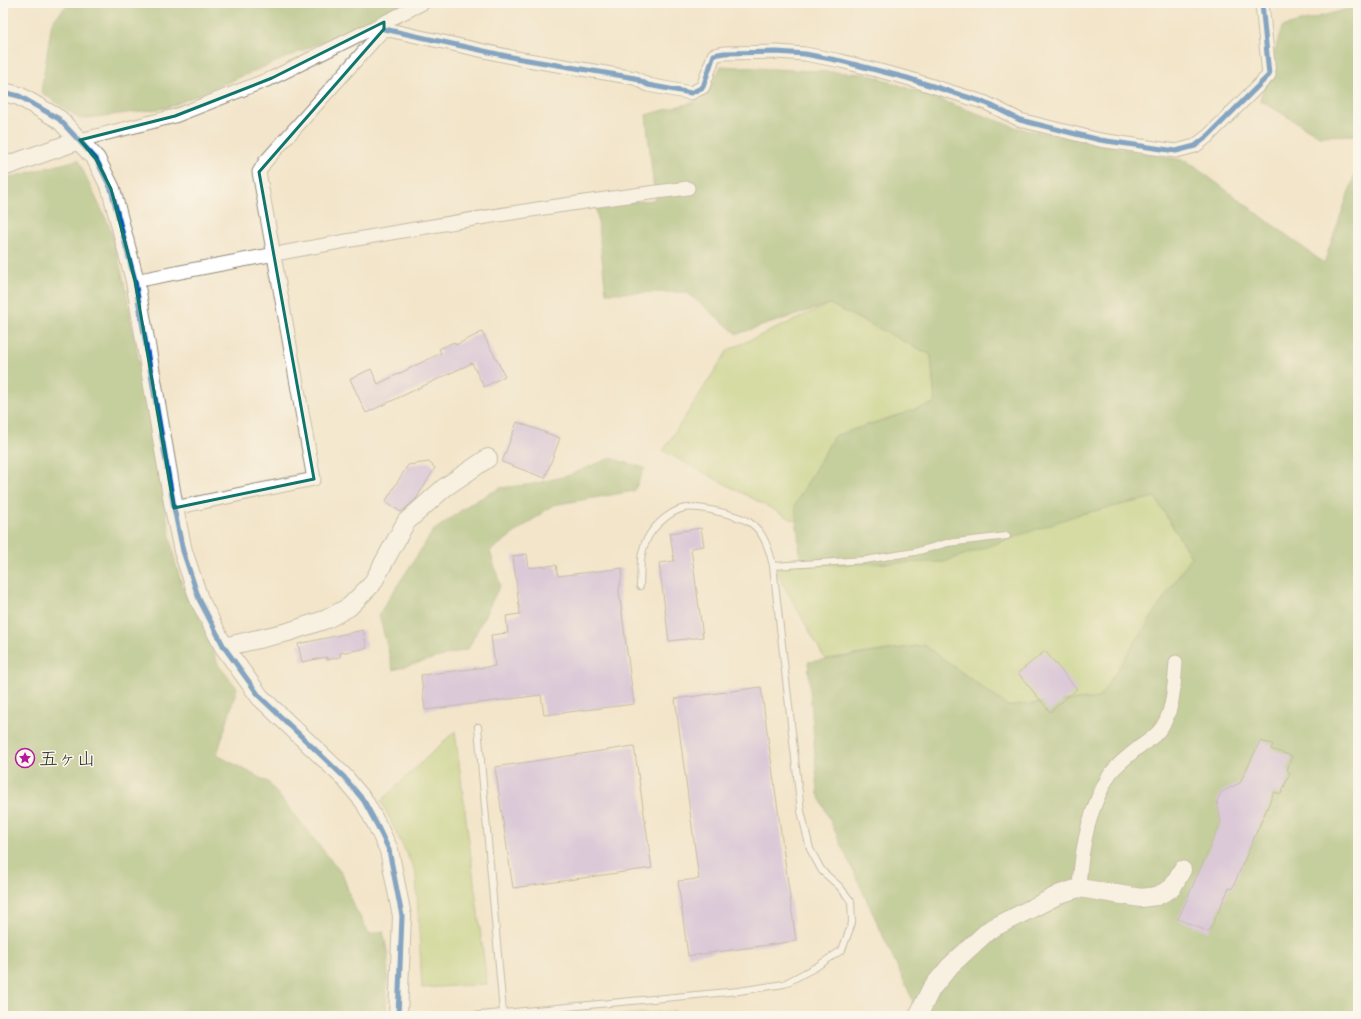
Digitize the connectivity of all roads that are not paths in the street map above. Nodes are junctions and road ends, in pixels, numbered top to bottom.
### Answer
1 (423, 3) edge
2 (1262, 3) edge
3 (384, 25) junction
4 (3, 92) edge
5 (80, 140) junction
6 (3, 167) edge
7 (688, 188) dead end
8 (273, 254) junction
9 (135, 281) junction
10 (488, 458) dead end
11 (174, 508) junction
12 (1007, 536) dead end
13 (773, 566) junction
14 (640, 586) dead end
15 (224, 647) junction
16 (1176, 662) dead end
17 (478, 727) dead end
18 (1182, 870) dead end
19 (1078, 888) junction
20 (503, 1012) junction
21 (398, 1016) edge
22 (470, 1016) edge
23 (918, 1016) edge

1 - 3 street
2 - 3 street
3 - 5 street
3 - 8 street
4 - 5 street
5 - 6 street
5 - 9 street
7 - 8 street
8 - 9 street
8 - 11 street
9 - 11 street
10 - 15 street
11 - 15 street
12 - 13 lane
13 - 14 lane
13 - 20 lane
15 - 21 street
16 - 19 street
17 - 20 lane
18 - 19 street
19 - 23 street
20 - 22 lane

